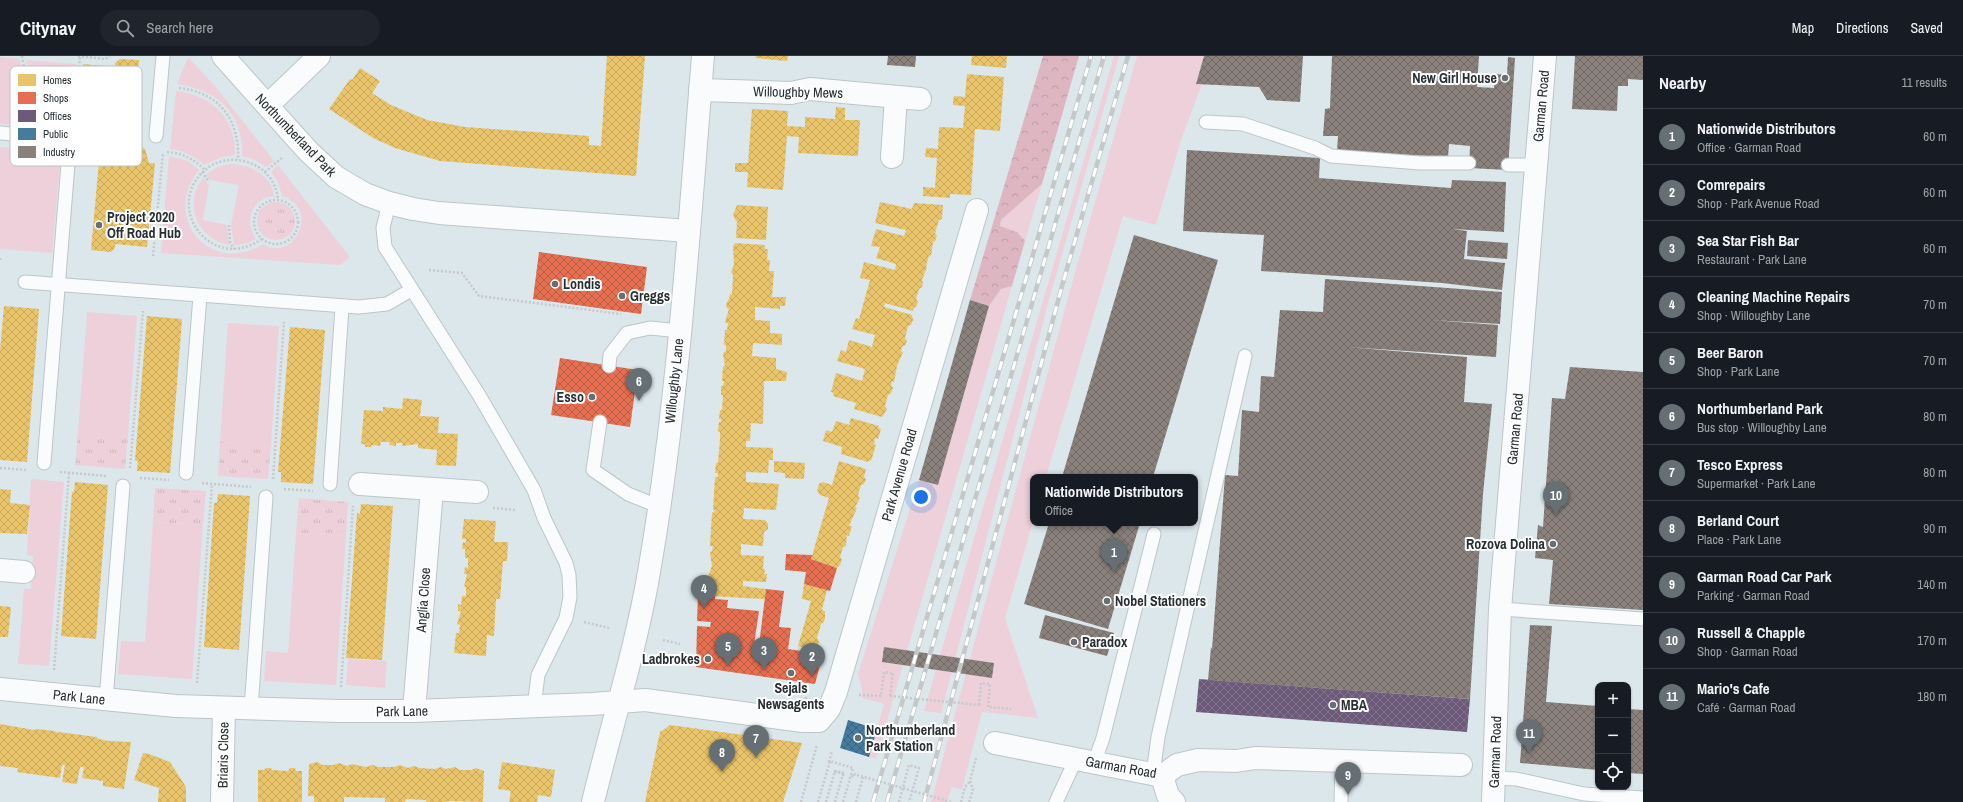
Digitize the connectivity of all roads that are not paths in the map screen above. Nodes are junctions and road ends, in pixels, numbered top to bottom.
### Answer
1 (163, 56) edge
2 (223, 56) edge
3 (319, 56) edge
4 (703, 56) edge
5 (1545, 56) edge
6 (700, 90) junction
7 (896, 97) junction
8 (920, 99) dead end
9 (268, 106) junction
10 (1206, 122) dead end
11 (0, 133) edge
12 (10, 134) edge
13 (156, 136) road end
14 (892, 157) dead end
15 (1469, 162) dead end
16 (1508, 165) dead end
17 (1536, 165) junction
18 (68, 166) edge
19 (389, 203) junction
20 (977, 210) dead end
21 (689, 231) junction
22 (24, 282) dead end
23 (58, 285) junction
24 (411, 290) junction
25 (200, 296) junction
26 (342, 306) junction
27 (680, 331) junction
28 (1245, 356) dead end
29 (609, 366) dead end
30 (600, 422) dead end
31 (44, 463) dead end
32 (186, 473) dead end
33 (330, 484) dead end
34 (123, 486) dead end
35 (432, 489) junction
36 (357, 491) road end
37 (262, 492) road end
38 (483, 500) road end
39 (660, 507) junction
40 (1154, 534) dead end
41 (0, 570) edge
42 (24, 572) dead end
43 (1500, 608) junction
44 (1643, 619) edge
45 (0, 689) edge
46 (106, 700) junction
47 (619, 702) junction
48 (534, 707) junction
49 (224, 708) junction
50 (251, 709) junction
51 (414, 711) junction
52 (803, 722) joint
53 (995, 743) road end
54 (1085, 761) junction
55 (1342, 761) junction
56 (1461, 765) dead end
57 (1157, 775) junction
58 (1494, 778) junction
59 (1643, 798) edge
60 (222, 802) edge
61 (593, 802) edge
62 (1056, 802) edge
63 (1174, 802) edge
64 (1341, 802) edge
65 (1493, 802) edge

1 - 13 lane
2 - 9 street, Northumberland Park
3 - 9 street
4 - 6 street, Willoughby Lane
5 - 17 street, Garman Road
6 - 7 street, Willoughby Mews
6 - 21 street, Willoughby Lane
7 - 8 street, Willoughby Mews
7 - 14 street
9 - 19 street, Northumberland Park
10 - 15 lane
11 - 12 lane
16 - 17 lane
17 - 43 street, Garman Road
18 - 23 lane
19 - 21 street, Northumberland Park
19 - 24 lane
20 - 52 street, Park Avenue Road
21 - 27 street, Willoughby Lane
22 - 23 lane
23 - 25 lane
23 - 31 lane
24 - 26 lane
24 - 48 lane
25 - 26 lane
25 - 32 lane
26 - 33 lane
27 - 29 lane
27 - 39 street, Willoughby Lane
28 - 57 lane
30 - 39 lane
34 - 46 lane
35 - 36 street
35 - 38 street
35 - 51 street, Anglia Close
37 - 50 lane
39 - 47 street, Willoughby Lane
40 - 54 lane
41 - 42 street
43 - 44 lane
43 - 58 street, Garman Road
45 - 46 street, Park Lane
46 - 49 street, Park Lane
47 - 48 street, Park Lane
47 - 52 street, Park Lane
47 - 61 street, Willoughby Lane
48 - 51 street, Park Lane
49 - 50 street, Park Lane
49 - 60 street, Briaris Close
50 - 51 street, Park Lane
53 - 54 street, Garman Road
54 - 57 street, Garman Road
54 - 62 lane
55 - 56 street, Garman Road
55 - 57 street, Garman Road
55 - 64 lane
57 - 63 street
58 - 59 lane
58 - 65 street, Garman Road

